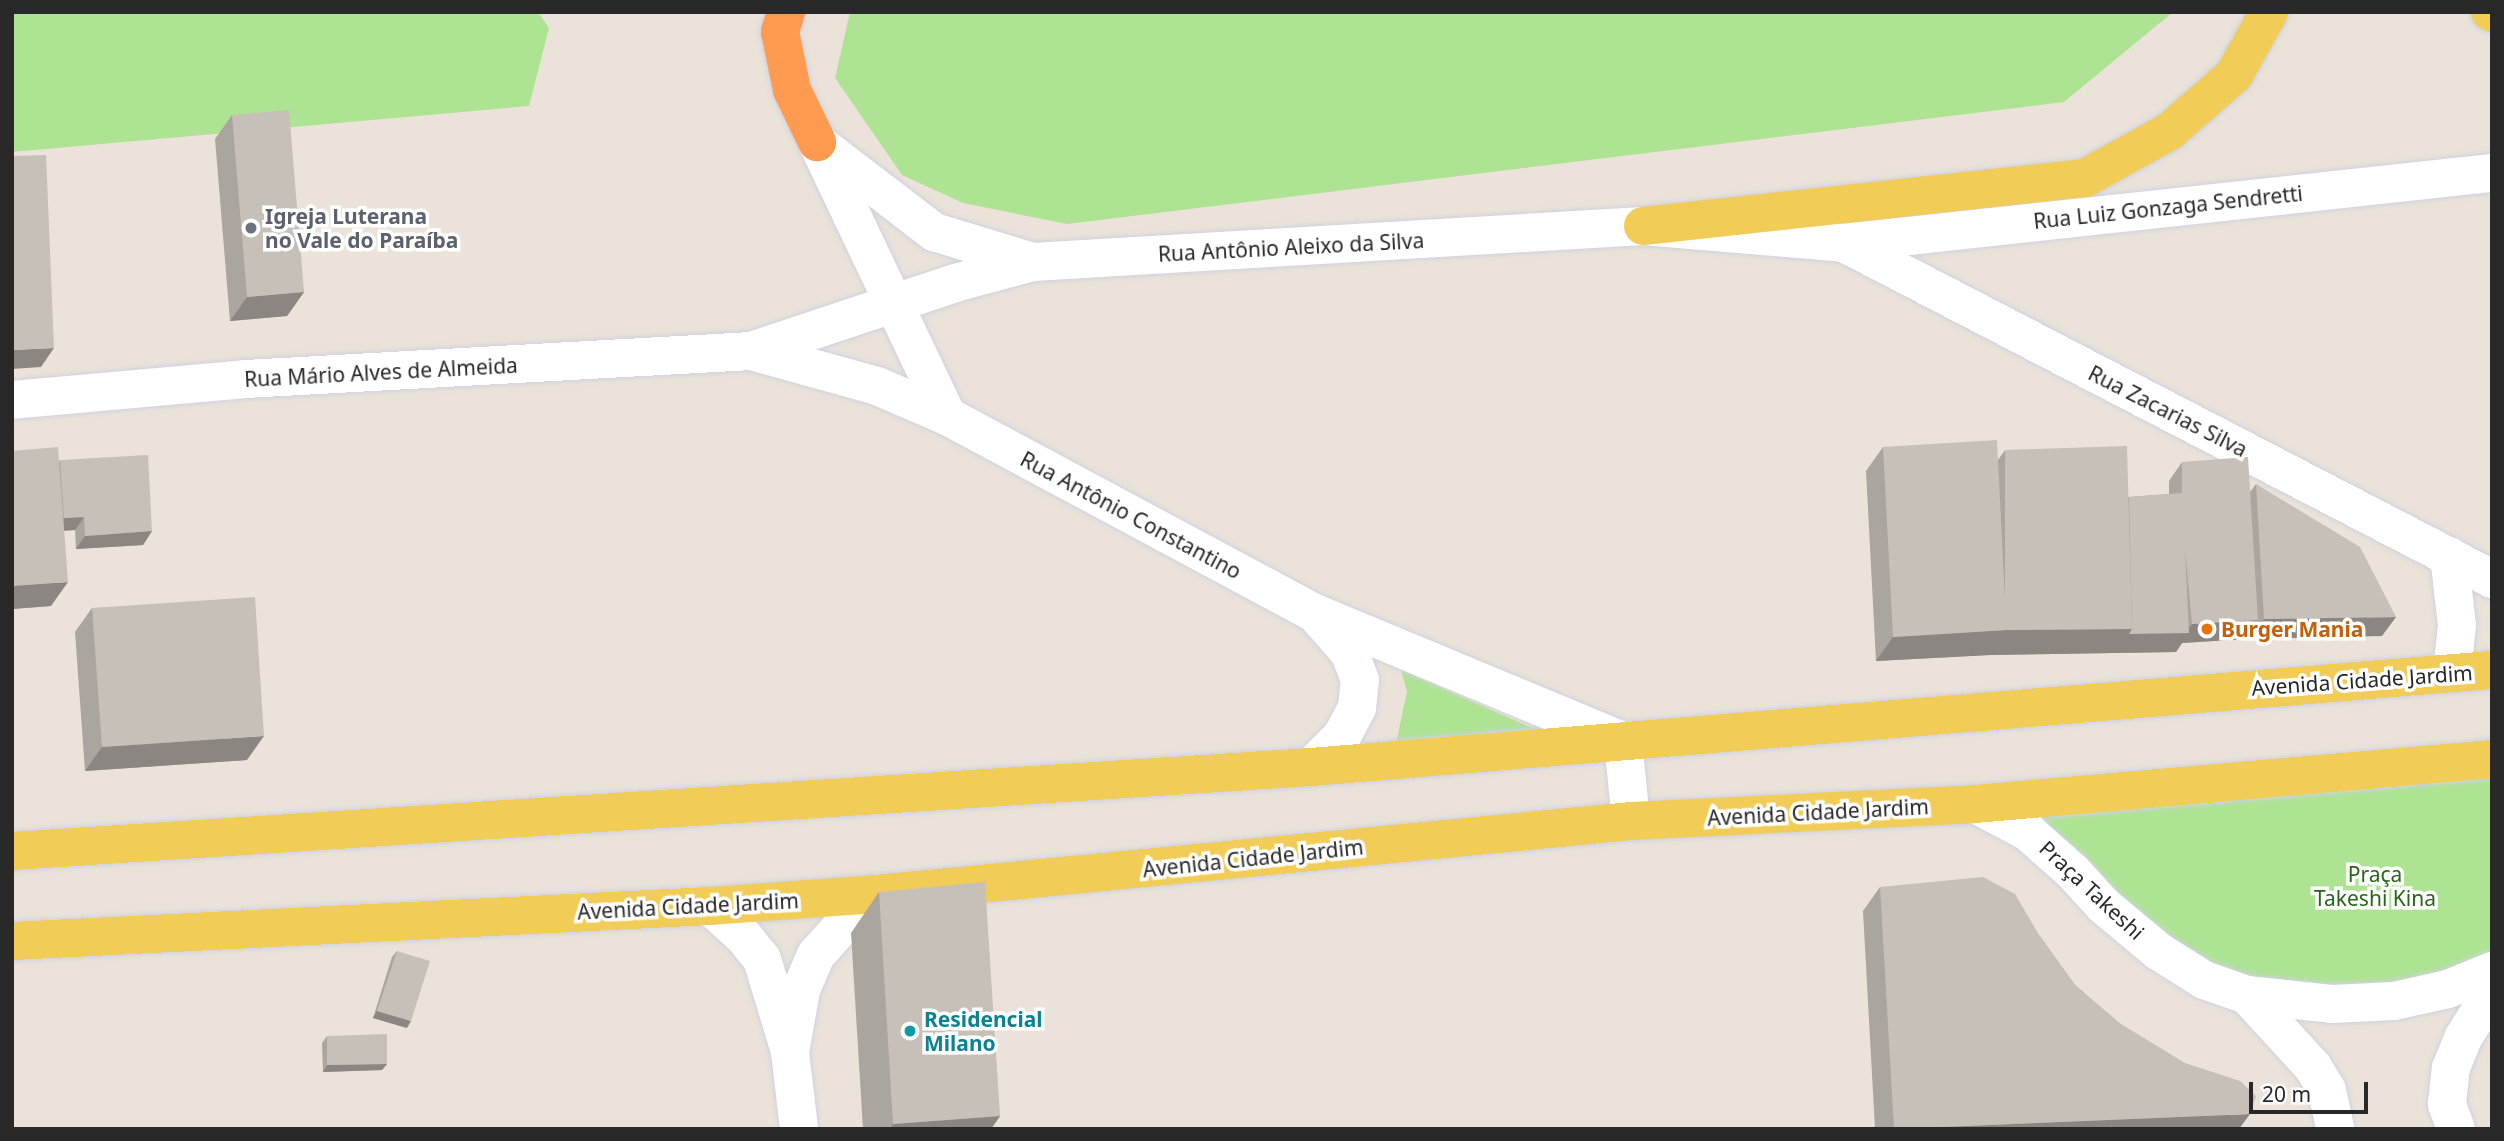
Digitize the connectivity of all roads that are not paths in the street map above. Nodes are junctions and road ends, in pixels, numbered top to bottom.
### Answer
1 (786, 12) edge
2 (2269, 12) edge
3 (817, 142) junction
4 (2492, 173) edge
5 (1643, 226) junction
6 (1844, 243) junction
7 (1033, 262) junction
8 (895, 302) junction
9 (751, 351) junction
10 (12, 400) edge
11 (947, 416) junction
12 (2449, 556) junction
13 (2492, 579) edge
14 (1315, 613) junction
15 (2492, 670) edge
16 (2452, 672) junction
17 (1623, 741) junction
18 (2492, 759) edge
19 (1311, 767) junction
20 (1975, 804) junction
21 (1632, 821) junction
22 (12, 850) edge
23 (876, 894) junction
24 (710, 906) junction
25 (12, 941) edge
26 (2492, 971) edge
27 (2492, 992) edge
28 (2247, 995) junction
29 (790, 1052) junction
30 (799, 1129) edge
31 (2335, 1129) edge
32 (2456, 1129) edge

1 - 3 highway
2 - 5 main road
3 - 7 street
3 - 8 street
4 - 6 street, Rua Luiz Gonzaga Sendretti
5 - 6 street, Rua Antônio Aleixo da Silva
5 - 7 street, Rua Antônio Aleixo da Silva
6 - 12 street, Rua Zacarias Silva
7 - 8 street, Rua Antônio Aleixo da Silva
8 - 9 street, Rua Antônio Aleixo da Silva
8 - 11 street
9 - 10 street, Rua Mário Alves de Almeida
9 - 11 street, Rua Antônio Constantino
11 - 14 street, Rua Antônio Constantino
12 - 13 street, Rua Zacarias Silva
12 - 16 street
14 - 17 street, Rua Antônio Constantino
14 - 19 street, Rua Antônio Constantino
15 - 16 main road, Avenida Cidade Jardim
16 - 17 main road, Avenida Cidade Jardim
17 - 19 main road, Avenida Cidade Jardim
17 - 21 street
18 - 20 main road, Avenida Cidade Jardim
19 - 22 main road, Avenida Cidade Jardim
20 - 21 main road, Avenida Cidade Jardim
20 - 28 street, Praça Takeshi
21 - 23 main road, Avenida Cidade Jardim
23 - 24 main road, Avenida Cidade Jardim
23 - 29 street
24 - 25 main road, Avenida Cidade Jardim
24 - 29 street
26 - 28 street, Praça Takeshi
27 - 32 street
28 - 31 street
29 - 30 street

